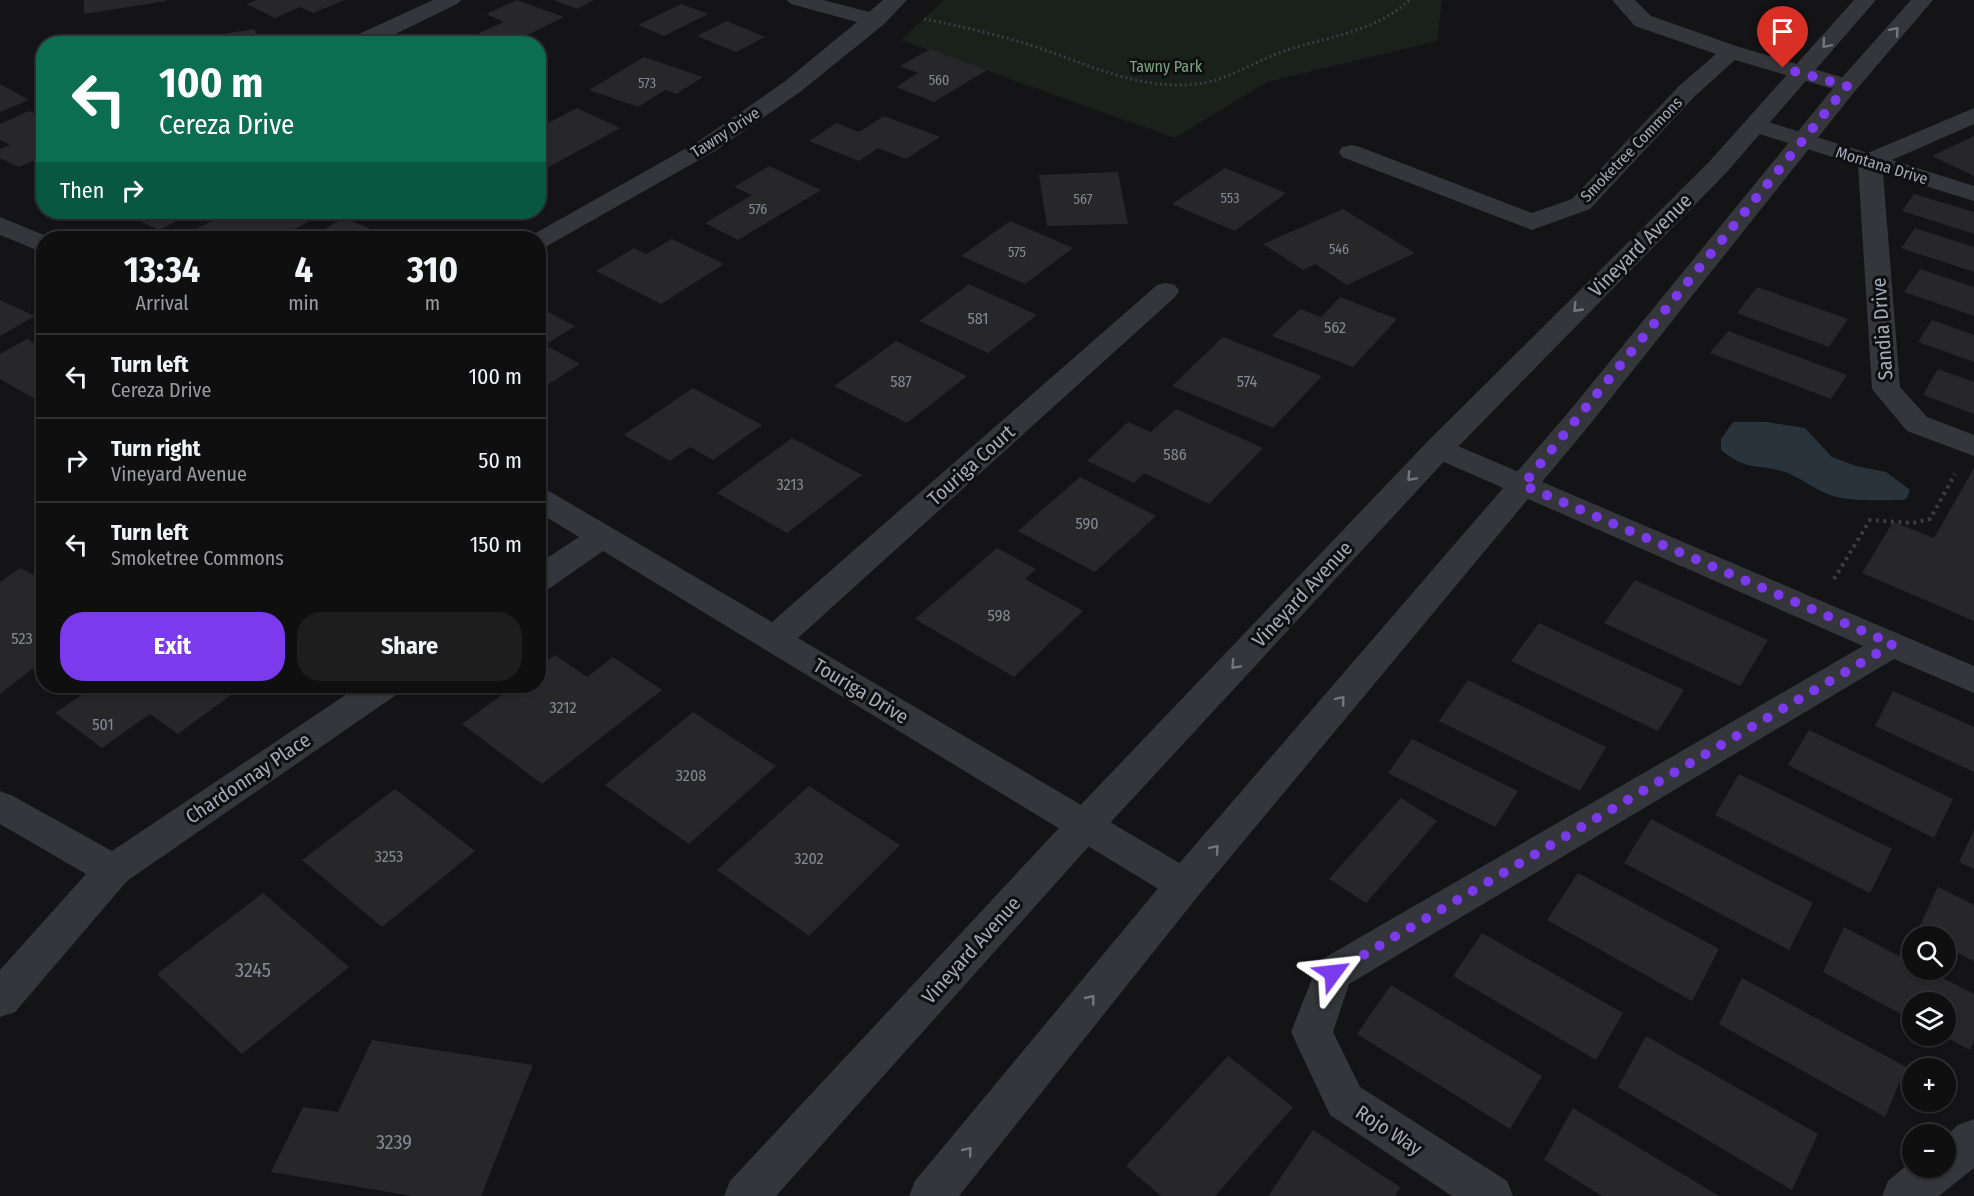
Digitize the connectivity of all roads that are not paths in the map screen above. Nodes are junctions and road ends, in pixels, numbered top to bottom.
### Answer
1 (450, 0) edge
2 (798, 0) edge
3 (896, 0) edge
4 (1623, 0) edge
5 (1865, 0) edge
6 (1922, 0) edge
7 (875, 20) junction
8 (373, 36) edge
9 (1731, 52) junction
10 (1800, 74) junction
11 (1847, 86) junction
12 (1974, 115) edge
13 (1755, 125) junction
14 (1804, 140) junction
15 (1351, 152) dead end
16 (1870, 161) junction
17 (1974, 194) edge
18 (0, 225) edge
19 (546, 237) edge
20 (36, 241) edge
21 (1166, 291) dead end
22 (1973, 445) edge
23 (1439, 448) junction
24 (1523, 485) junction
25 (546, 503) edge
26 (603, 536) junction
27 (546, 575) edge
28 (775, 639) junction
29 (1893, 644) junction
30 (1974, 680) edge
31 (374, 693) edge
32 (0, 806) edge
33 (1084, 825) junction
34 (113, 870) junction
35 (1184, 885) junction
36 (0, 999) edge
37 (1974, 1140) edge
38 (1956, 1154) edge
39 (1926, 1178) edge
40 (746, 1196) edge
41 (931, 1196) edge
42 (1491, 1196) edge
43 (1904, 1196) edge

1 - 8 street
2 - 7 street
3 - 7 street, Tawny Drive
4 - 9 street
5 -> 10 street, Vineyard Avenue
11 -> 6 street
7 - 19 street, Tawny Drive
9 - 10 street
9 - 15 street, Smoketree Commons
10 - 11 street
10 - 13 street, Vineyard Avenue
11 - 14 street
12 - 16 street
13 - 14 street, Montana Drive
13 -> 23 street, Vineyard Avenue
14 - 16 street, Montana Drive
14 - 24 street
16 - 17 street, Montana Drive
16 - 22 street, Sandia Drive
18 - 20 street
21 - 28 street, Touriga Court
23 - 24 street
23 -> 33 street, Vineyard Avenue
24 - 29 street
35 -> 24 street
25 - 26 street, Touriga Drive
26 - 27 street
26 - 28 street, Touriga Drive
28 - 33 street, Touriga Drive
29 - 30 street
29 - 42 street, Rojo Way
31 - 34 street, Chardonnay Place
32 - 34 street
33 - 35 street, Touriga Drive
33 - 40 street, Vineyard Avenue
34 - 36 street, Chardonnay Place
41 -> 35 street
37 - 38 street
39 - 43 street

